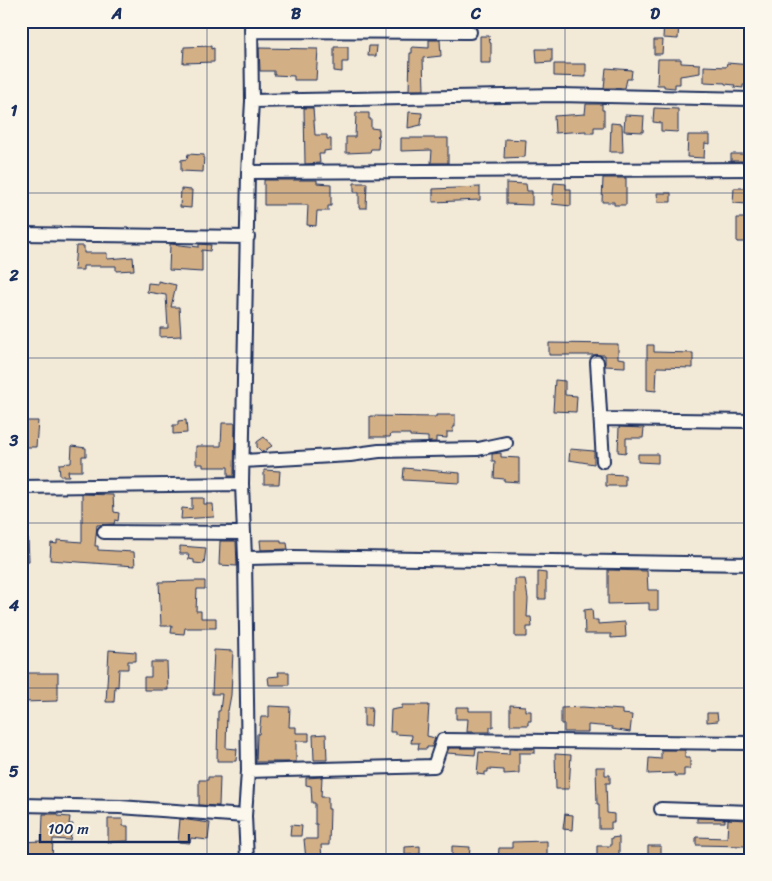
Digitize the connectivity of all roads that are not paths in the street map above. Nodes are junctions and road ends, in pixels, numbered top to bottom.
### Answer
1 (251, 26) edge
2 (470, 32) dead end
3 (751, 99) edge
4 (252, 101) junction
5 (751, 169) edge
6 (248, 172) junction
7 (21, 234) edge
8 (248, 237) junction
9 (598, 362) dead end
10 (602, 419) junction
11 (751, 421) edge
12 (506, 443) dead end
13 (603, 460) dead end
14 (242, 461) junction
15 (242, 484) junction
16 (21, 487) edge
17 (104, 532) dead end
18 (243, 533) junction
19 (245, 558) junction
20 (751, 564) edge
21 (751, 743) edge
22 (248, 772) junction
23 (21, 805) edge
24 (662, 809) dead end
25 (751, 812) edge
26 (246, 816) junction
27 (247, 860) edge

1 - 2 street
1 - 4 street
3 - 4 street
4 - 6 street
5 - 6 street
6 - 8 street
7 - 8 street
8 - 14 street
9 - 10 street
10 - 11 street
10 - 13 street
12 - 14 street
14 - 15 street
15 - 16 street
15 - 18 street
17 - 18 street
18 - 19 street
19 - 20 street
19 - 22 street
21 - 22 street
22 - 26 street
23 - 26 street
24 - 25 street
26 - 27 street

